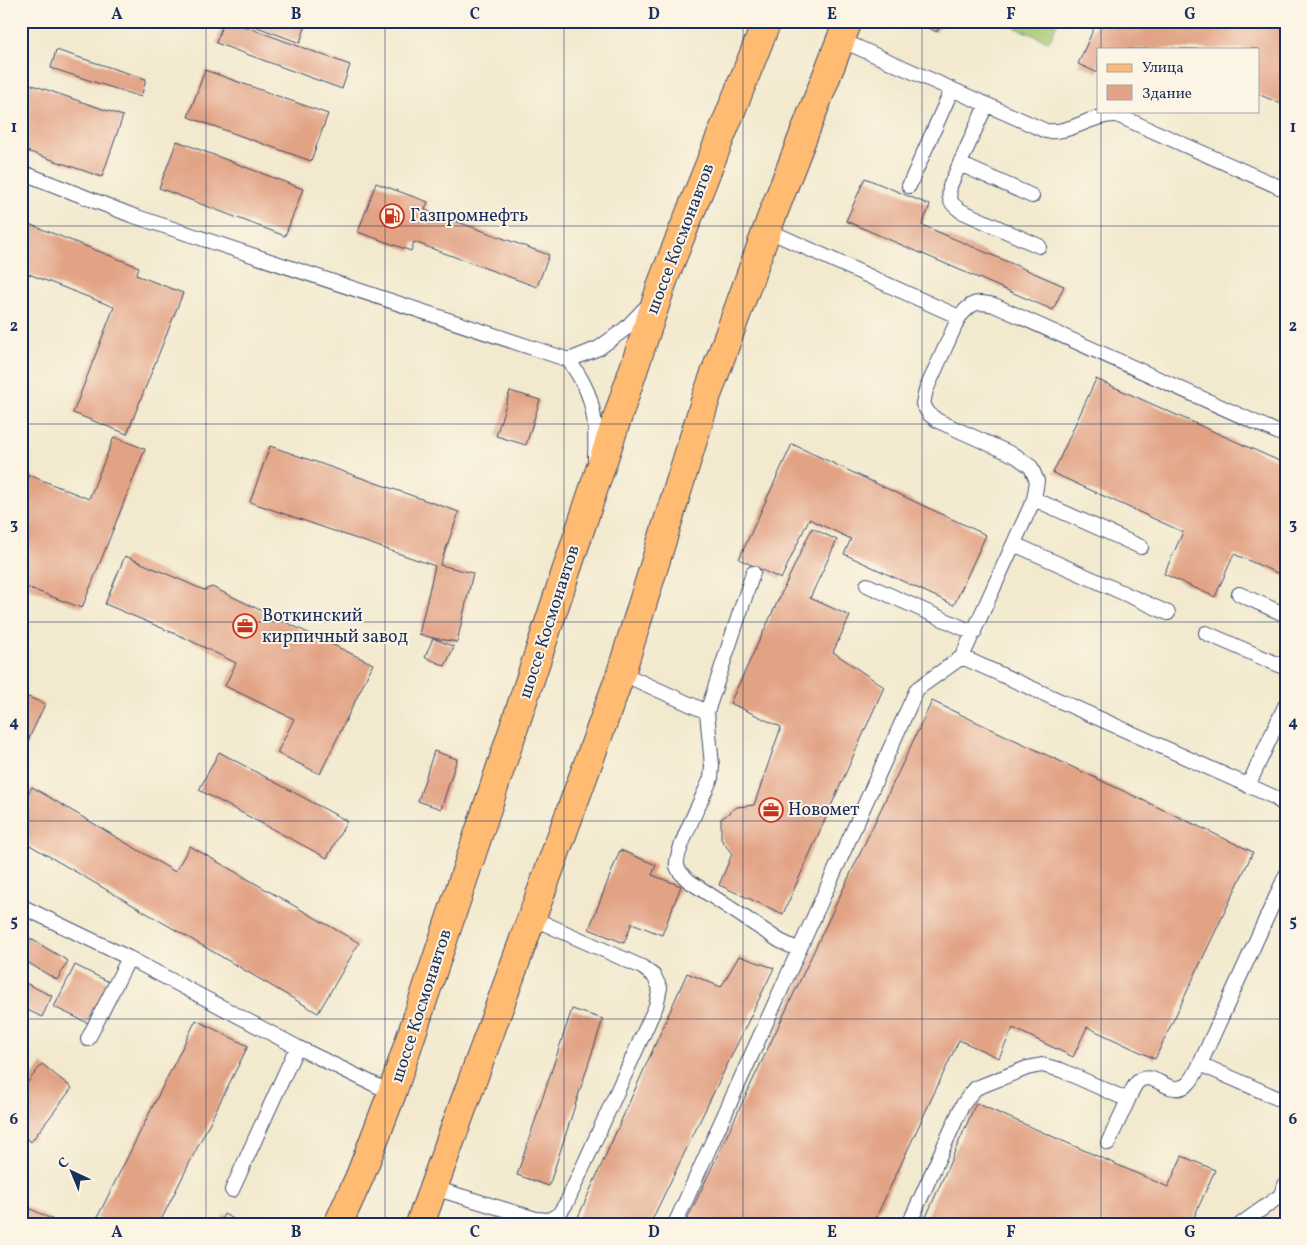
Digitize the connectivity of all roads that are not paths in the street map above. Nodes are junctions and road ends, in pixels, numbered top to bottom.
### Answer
1 (767, 21) edge
2 (845, 31) edge
3 (952, 90) junction
4 (986, 105) junction
5 (960, 164) junction
6 (21, 172) edge
7 (908, 186) dead end
8 (1286, 190) edge
9 (1032, 196) dead end
10 (767, 230) junction
11 (1039, 246) dead end
12 (664, 278) junction
13 (959, 317) junction
14 (569, 360) junction
15 (1286, 436) edge
16 (593, 492) junction
17 (1034, 499) junction
18 (1014, 544) junction
19 (1140, 547) dead end
20 (753, 573) dead end
21 (867, 584) dead end
22 (1239, 594) dead end
23 (1168, 613) dead end
24 (1286, 615) edge
25 (974, 633) junction
26 (1206, 633) dead end
27 (962, 657) junction
28 (1286, 668) edge
29 (621, 673) junction
30 (1286, 704) edge
31 (707, 712) junction
32 (1248, 786) junction
33 (1286, 806) edge
34 (1286, 875) edge
35 (21, 906) edge
36 (532, 918) junction
37 (799, 950) junction
38 (129, 958) junction
39 (88, 1039) dead end
40 (297, 1048) junction
41 (1200, 1064) junction
42 (392, 1094) junction
43 (1128, 1100) junction
44 (1286, 1102) edge
45 (1108, 1143) dead end
46 (1286, 1183) edge
47 (434, 1188) junction
48 (232, 1190) dead end
49 (338, 1224) edge
50 (420, 1224) edge
51 (675, 1224) edge
52 (908, 1224) edge
53 (1241, 1224) edge

1 - 12 main road, шоссе Космонавтов
2 - 3 lane
2 - 10 main road
3 - 4 lane
3 - 7 lane
4 - 5 lane
4 - 8 lane
5 - 9 lane
5 - 11 lane
6 - 14 lane
10 - 13 lane
10 - 29 main road
12 - 14 lane
12 - 16 main road, шоссе Космонавтов
13 - 15 lane
13 - 17 lane
14 - 16 lane
16 - 42 main road, шоссе Космонавтов
17 - 18 lane
17 - 19 lane
18 - 23 lane
18 - 25 lane
20 - 31 lane
21 - 25 lane
22 - 24 lane
25 - 27 lane
26 - 28 lane
27 - 32 lane
27 - 37 lane
29 - 31 lane
29 - 36 main road
30 - 32 lane
31 - 37 lane
32 - 33 lane
34 - 41 lane
35 - 38 lane
36 - 47 main road
36 - 47 lane
37 - 51 lane
38 - 39 lane
38 - 40 lane
40 - 42 lane
40 - 48 lane
41 - 43 lane
41 - 44 lane
42 - 49 main road, шоссе Космонавтов
43 - 45 lane
43 - 52 lane
46 - 53 lane
47 - 50 main road

